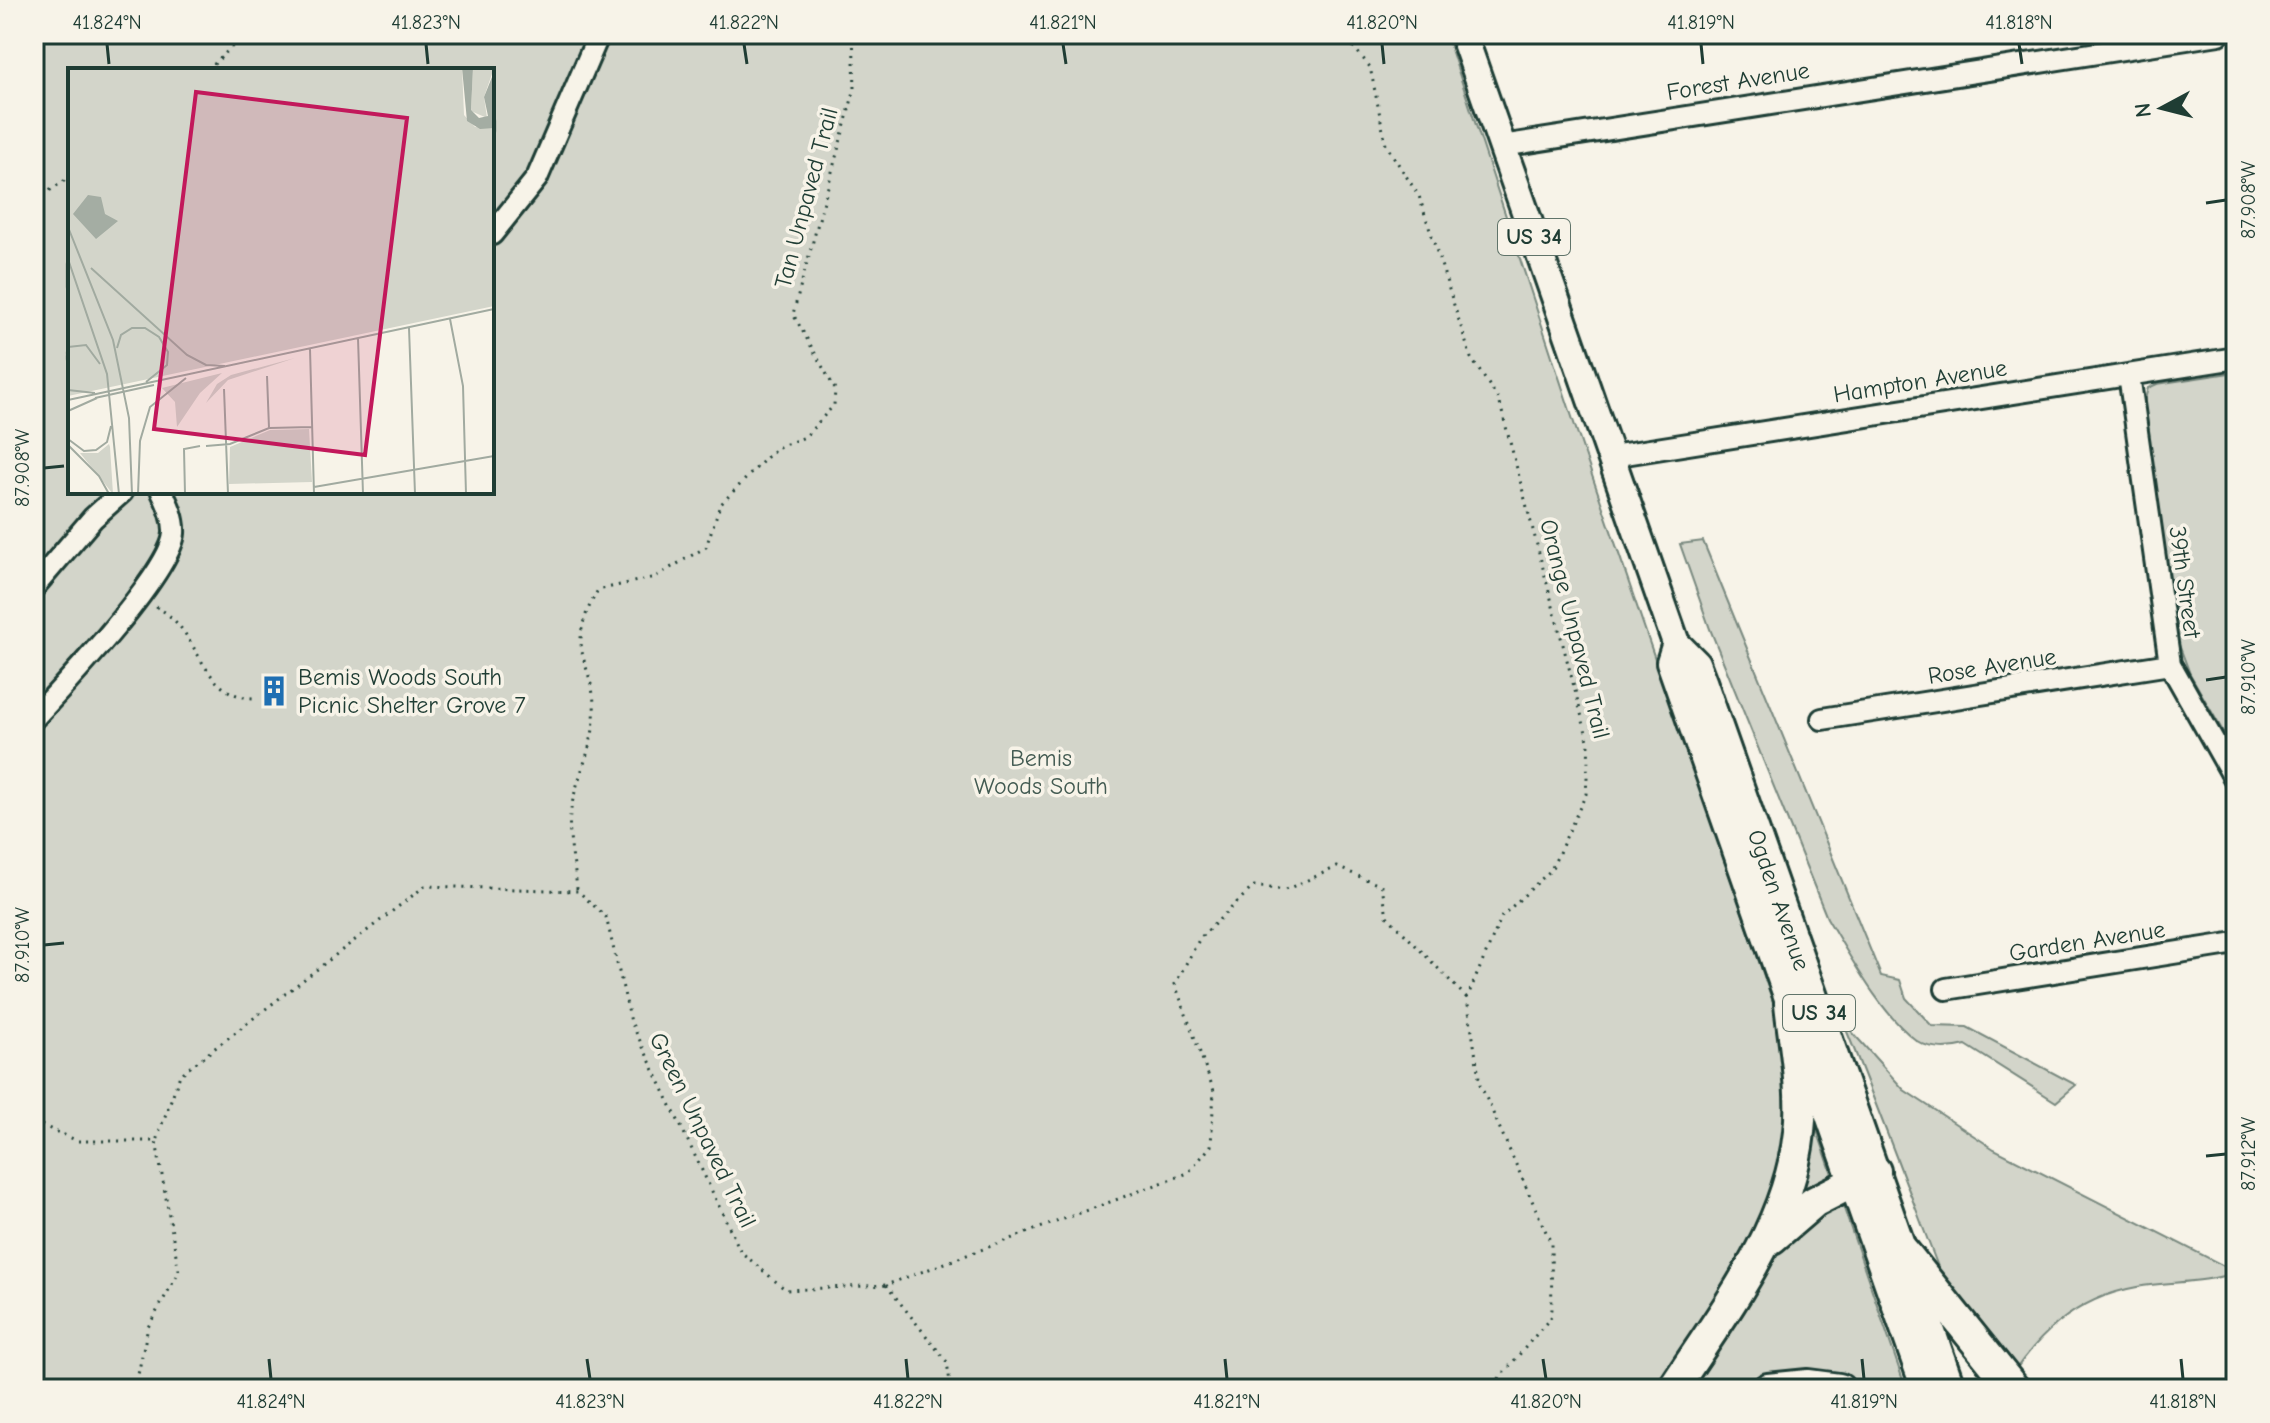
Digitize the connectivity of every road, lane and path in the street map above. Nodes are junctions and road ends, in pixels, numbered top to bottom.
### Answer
1 (245, 34) edge
2 (599, 34) edge
3 (853, 34) edge
4 (1343, 34) edge
5 (1463, 34) edge
6 (2219, 34) edge
7 (210, 68) edge
8 (1502, 146) junction
9 (68, 178) edge
10 (34, 193) edge
11 (494, 232) edge
12 (2236, 358) edge
13 (2129, 375) junction
14 (1612, 456) junction
15 (120, 494) edge
16 (163, 494) edge
17 (34, 587) edge
18 (137, 598) junction
19 (1676, 643) junction
20 (2170, 664) junction
21 (257, 698) dead end
22 (34, 718) edge
23 (1822, 719) dead end
24 (2236, 781) edge
25 (578, 891) junction
26 (2236, 943) edge
27 (1946, 989) dead end
28 (1467, 998) junction
29 (1790, 1003) junction
30 (34, 1122) edge
31 (156, 1141) junction
32 (1864, 1176) junction
33 (1762, 1248) junction
34 (1904, 1252) junction
35 (886, 1285) junction
36 (135, 1389) edge
37 (951, 1389) edge
38 (1490, 1389) edge
39 (1673, 1389) edge
40 (1768, 1389) edge
41 (1839, 1389) edge
42 (1925, 1389) edge
43 (1952, 1389) edge
44 (2014, 1389) edge

1 - 7 path
2 - 11 street
3 - 25 path, Tan Unpaved Trail
4 - 28 path, Orange Unpaved Trail
5 - 8 main road, Ogden Avenue / US 34
6 - 8 street, Forest Avenue
8 - 14 main road, Ogden Avenue / US 34
9 - 10 path
12 - 13 street, Hampton Avenue
13 - 14 street, Hampton Avenue
13 - 20 street, 39th Street
14 - 19 main road, Ogden Avenue / US 34
15 - 17 street
16 - 18 street
18 - 21 path
18 - 22 street
19 - 29 main road, Ogden Avenue / US 34
19 - 32 main road, Ogden Avenue / US 34
20 - 23 street, Rose Avenue
20 - 24 street, 39th Street
25 - 31 path
25 - 35 path, Green Unpaved Trail
26 - 27 street, Garden Avenue
28 - 35 path, Green Unpaved Trail
28 - 38 path
29 - 32 main road, Ogden Avenue / US 34
29 - 33 highway
30 - 31 path
31 - 36 path
32 - 33 highway
32 - 34 main road, Ogden Avenue / US 34
32 - 42 main road, Ogden Avenue / US 34
33 - 39 highway
34 - 43 main road, Ogden Avenue / US 34
34 - 44 highway
35 - 37 path
40 - 41 highway

